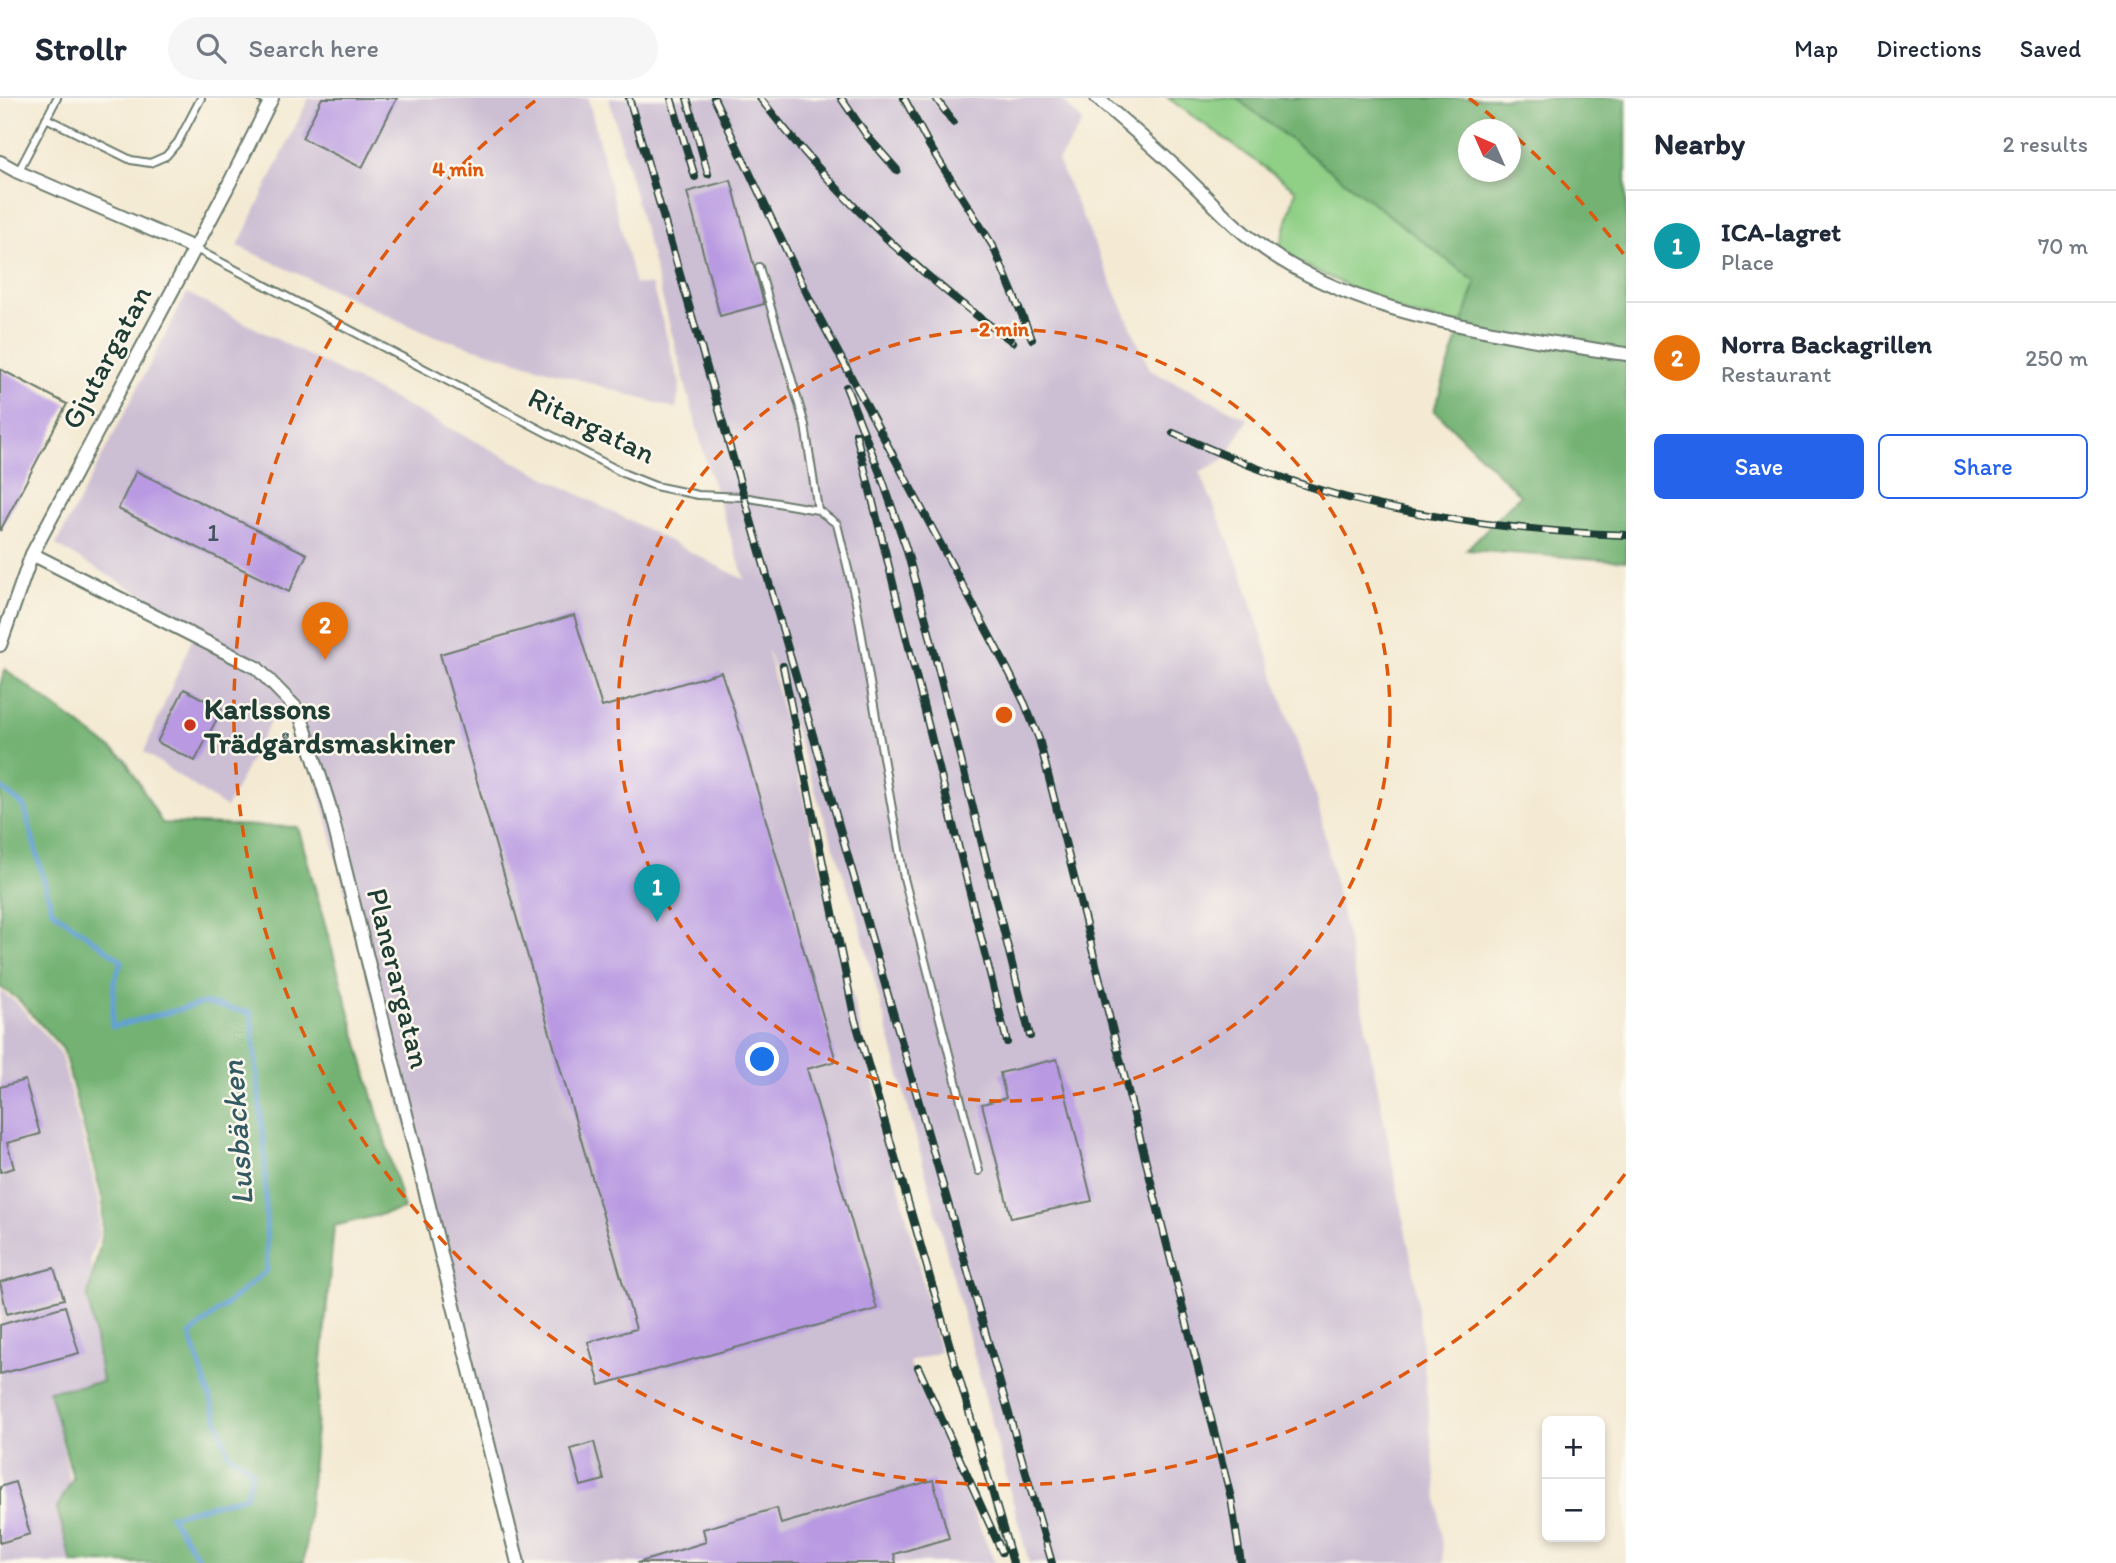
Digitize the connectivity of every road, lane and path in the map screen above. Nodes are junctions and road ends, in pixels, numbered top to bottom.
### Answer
1 (57, 98) edge
2 (201, 98) edge
3 (1097, 98) edge
4 (267, 99) edge
5 (46, 118) junction
6 (0, 162) edge
7 (18, 172) junction
8 (194, 248) junction
9 (759, 267) dead end
10 (1626, 354) edge
11 (818, 510) junction
12 (32, 554) junction
13 (0, 645) edge
14 (979, 1171) dead end
15 (518, 1563) edge

1 - 5 lane
2 - 5 lane
3 - 10 street
4 - 8 street, Gjutargatan
5 - 7 lane
6 - 7 street, Ritargatan
7 - 8 street, Ritargatan
8 - 11 lane, Ritargatan
8 - 12 street, Gjutargatan
9 - 11 lane
11 - 14 lane
12 - 13 street, Gjutargatan
12 - 15 street, Planerargatan

